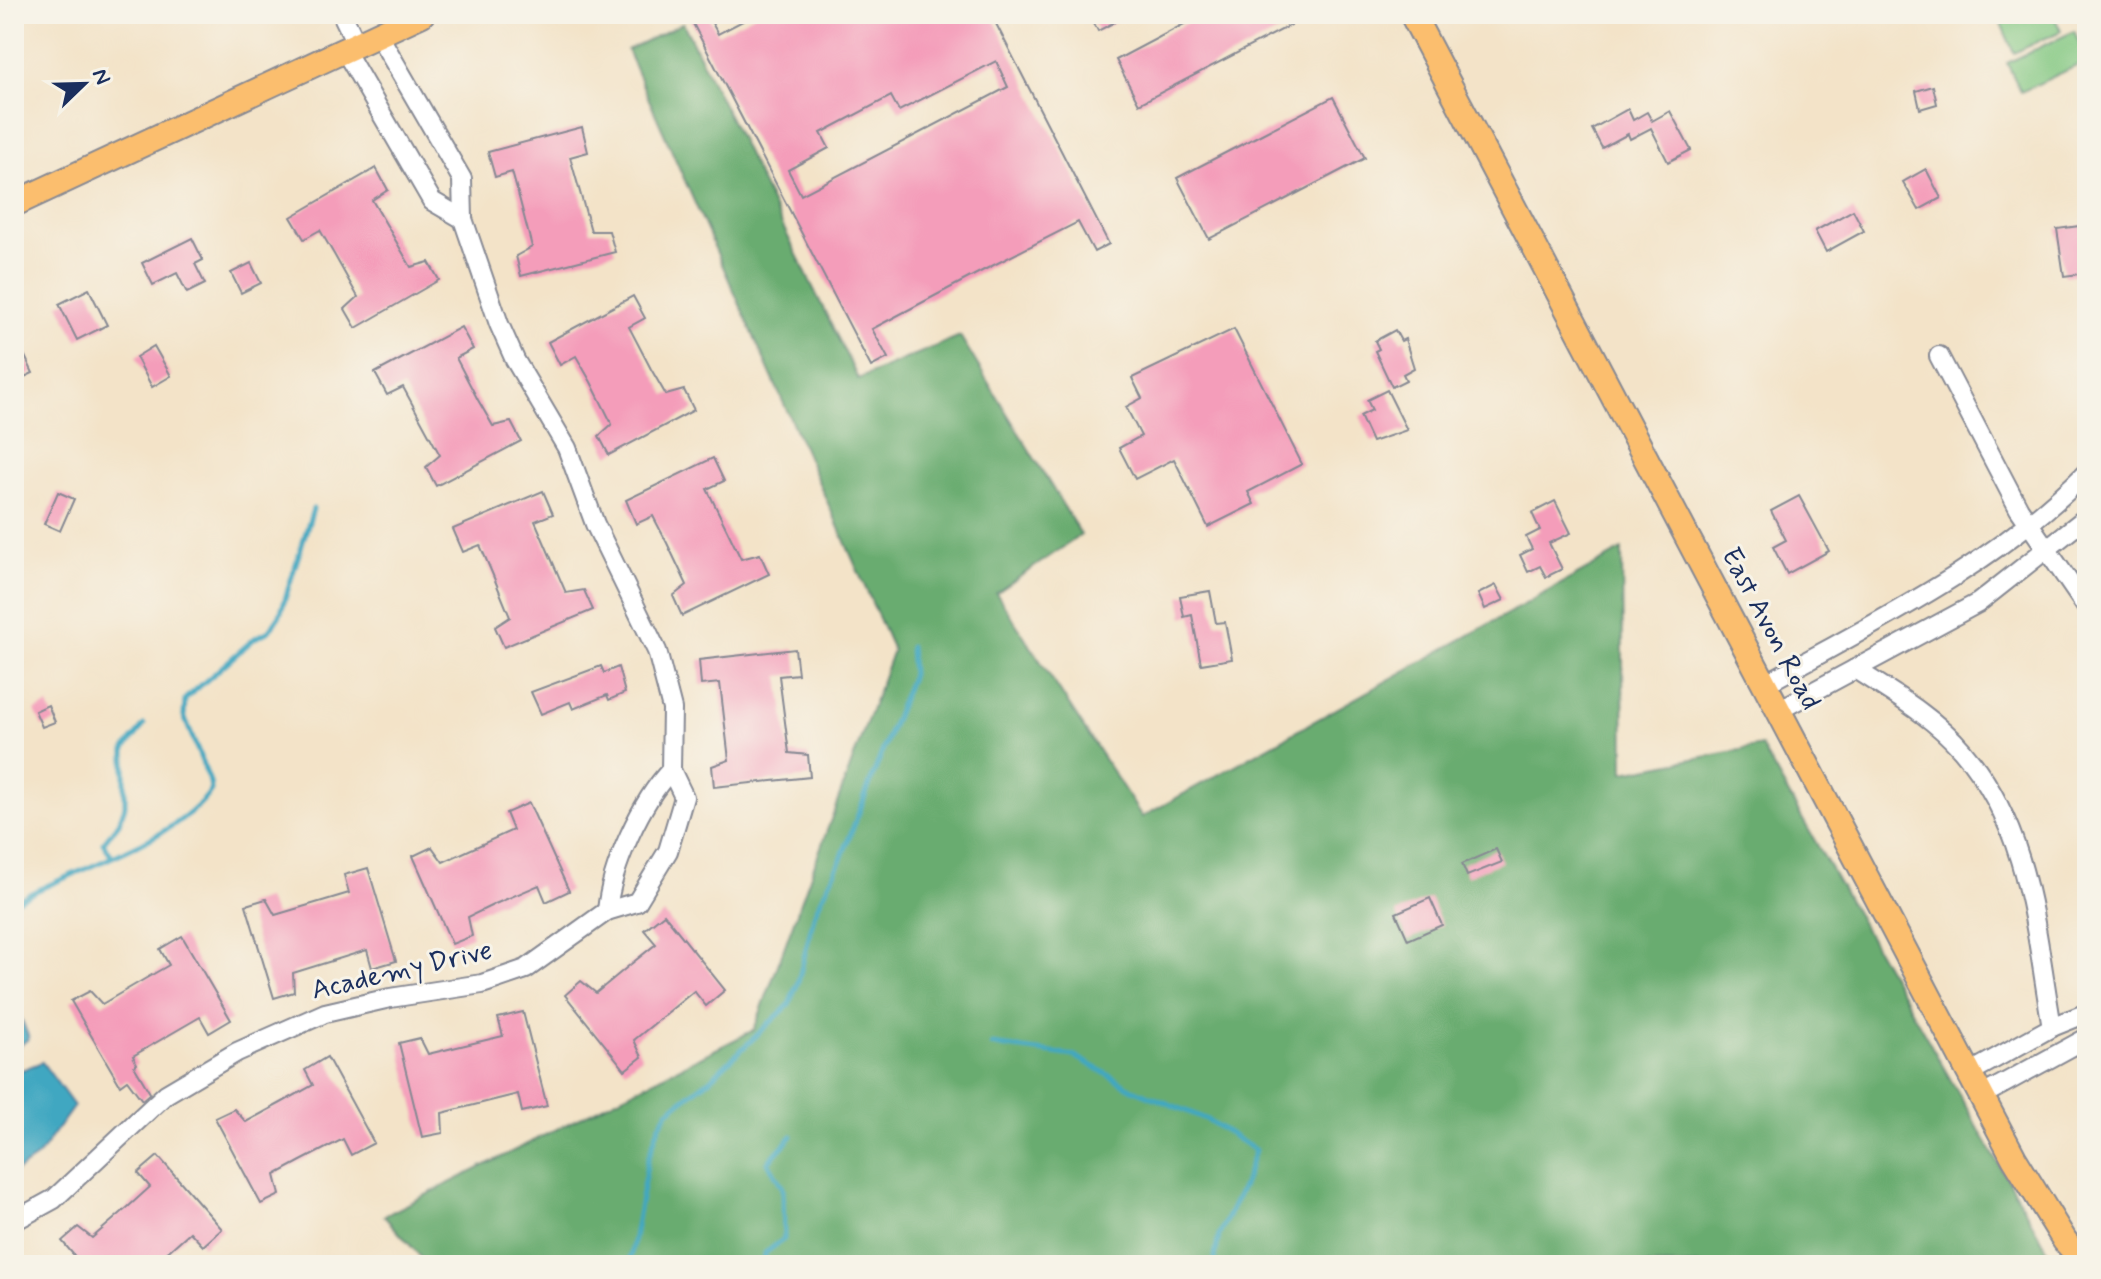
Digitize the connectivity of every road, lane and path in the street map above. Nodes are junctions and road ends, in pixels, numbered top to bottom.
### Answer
1 (342, 14) edge
2 (422, 14) edge
3 (1412, 14) edge
4 (359, 42) junction
5 (14, 204) edge
6 (463, 219) junction
7 (1939, 356) dead end
8 (2087, 472) edge
9 (2087, 517) edge
10 (2031, 524) junction
11 (2046, 550) junction
12 (2087, 608) edge
13 (1855, 669) junction
14 (1765, 684) junction
15 (1779, 710) junction
16 (671, 770) junction
17 (607, 911) junction
18 (2087, 1013) edge
19 (2052, 1027) junction
20 (2087, 1038) edge
21 (1969, 1073) junction
22 (1981, 1096) junction
23 (14, 1221) edge
24 (2087, 1265) edge

1 - 4 street
2 - 4 main road
3 - 14 main road, East Avon Road
4 - 5 main road
4 - 6 street
4 - 6 street, Academy Drive
6 - 16 street, Academy Drive
7 - 10 street
8 - 10 street
9 - 11 street
10 - 11 street
10 - 14 street
11 - 12 street
11 - 13 street
13 - 15 street
13 - 19 street
14 - 15 main road, East Avon Road
15 - 21 main road, East Avon Road
16 - 17 street
16 - 17 street, Academy Drive
17 - 23 street, Academy Drive
18 - 19 street
19 - 21 street
20 - 22 street
21 - 22 main road, East Avon Road
22 - 24 main road, East Avon Road

